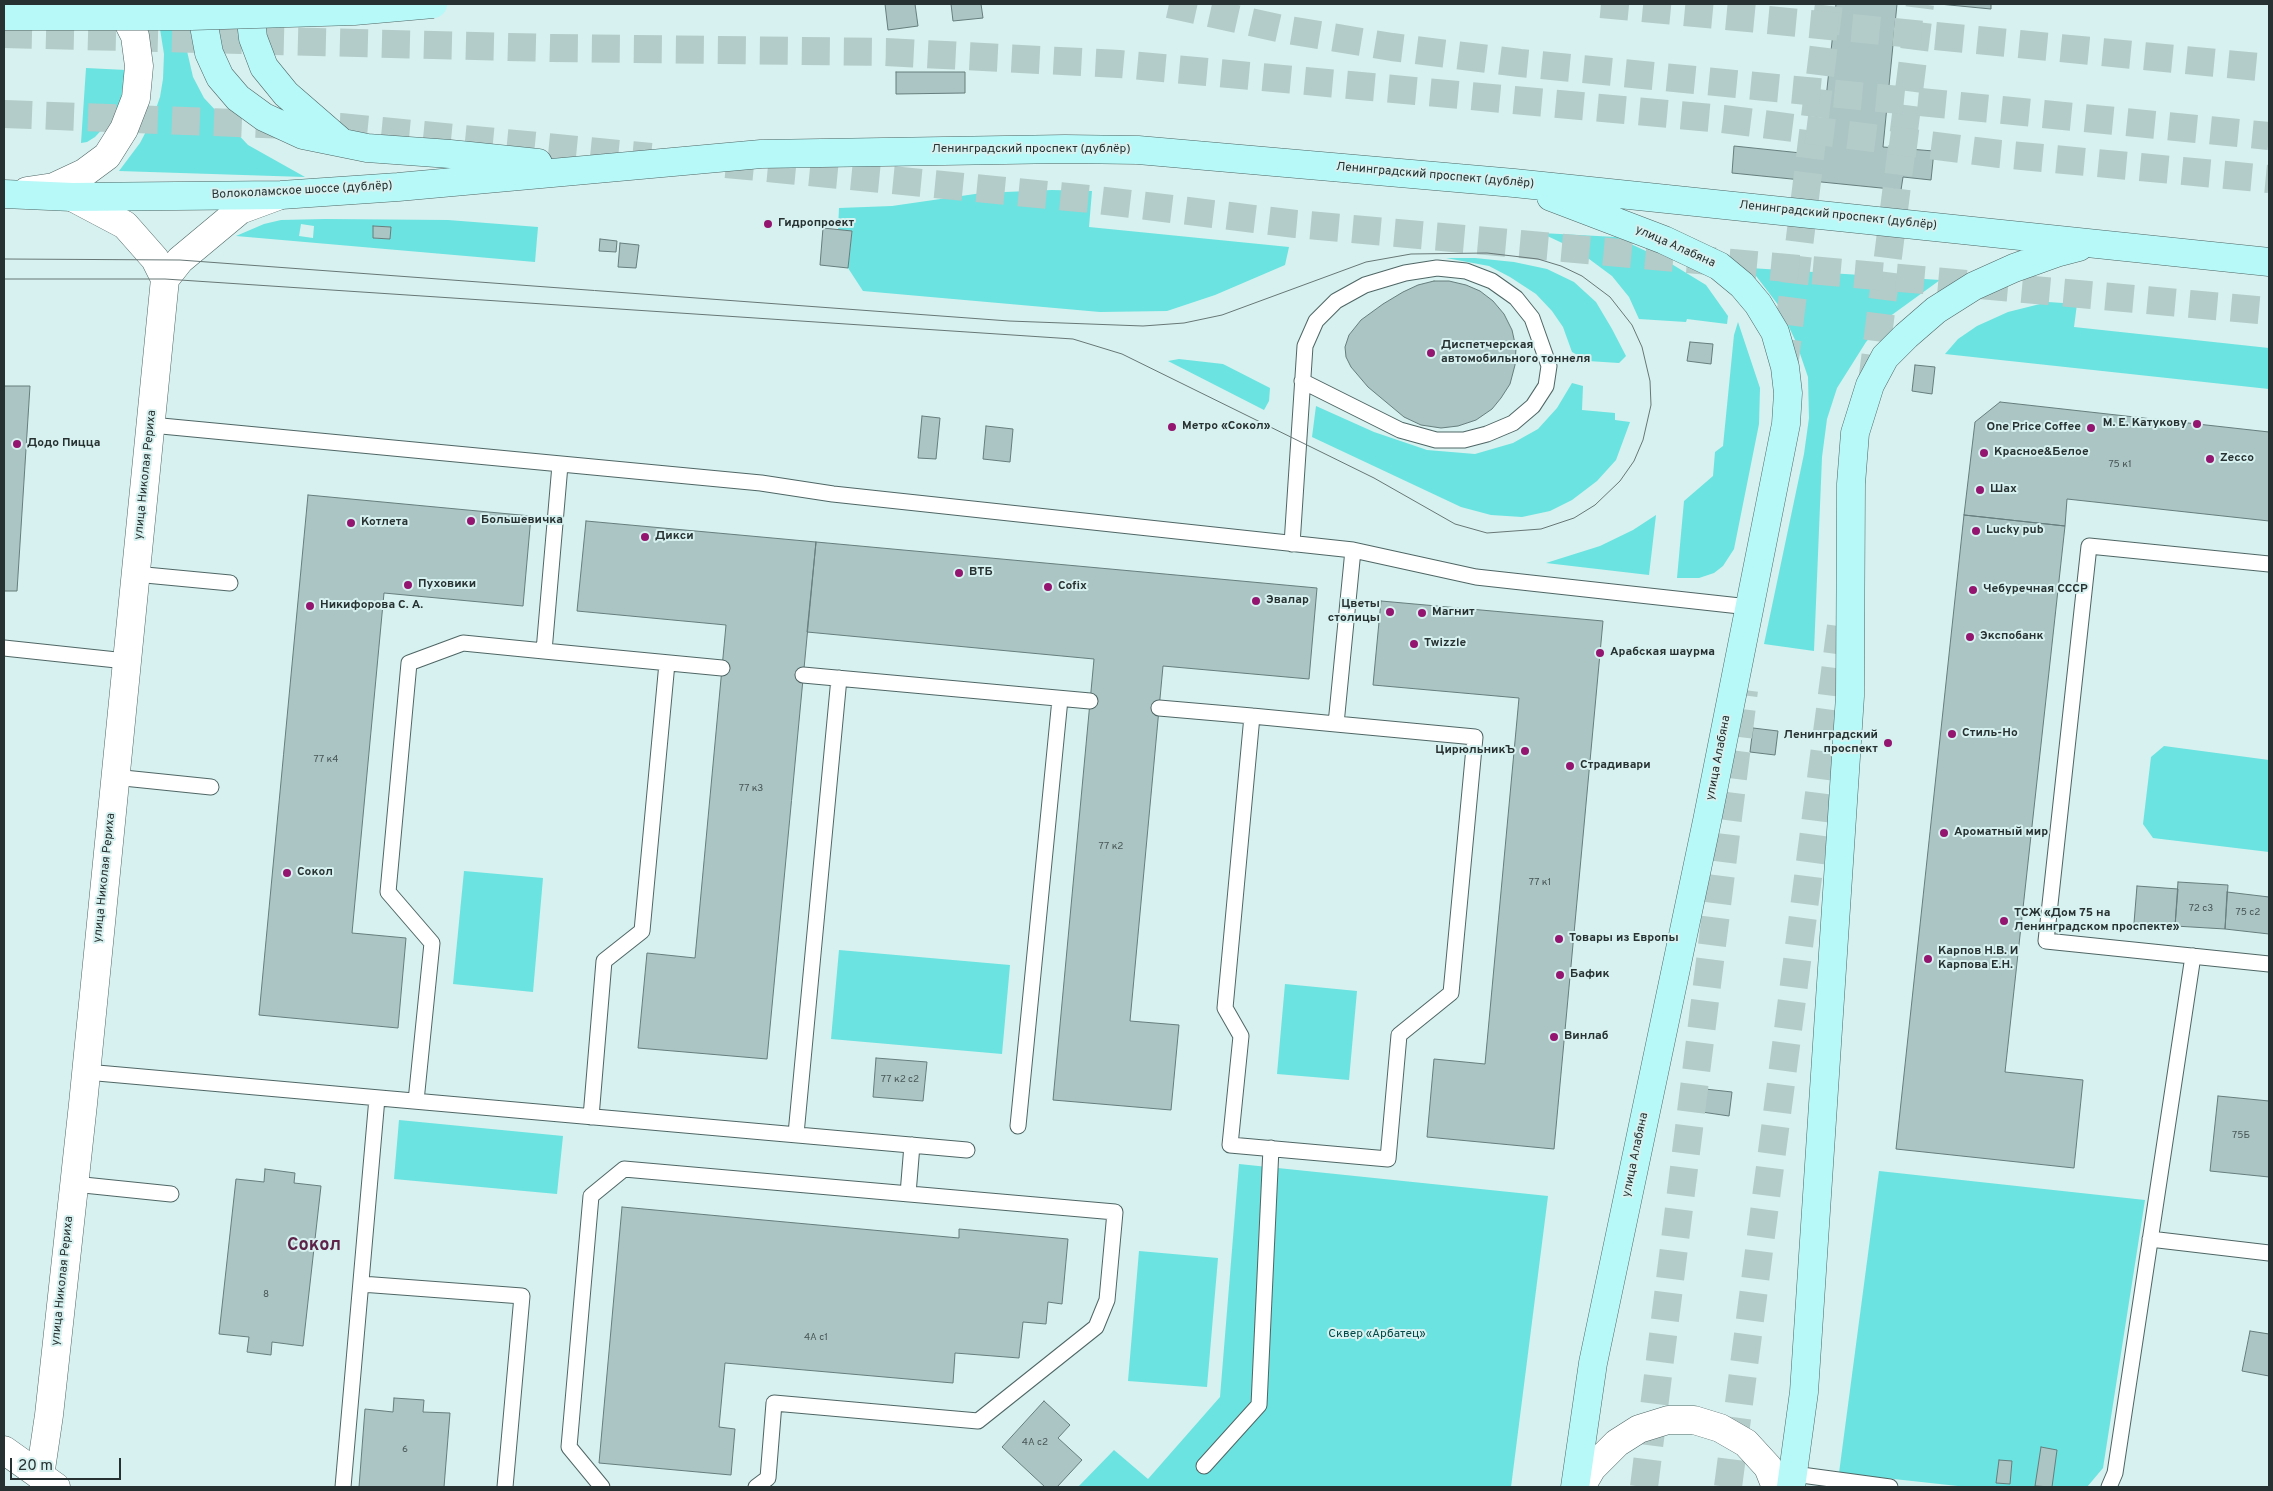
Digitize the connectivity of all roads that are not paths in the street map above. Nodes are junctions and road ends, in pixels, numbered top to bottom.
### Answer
1 (119, 4) edge
2 (200, 4) edge
3 (249, 4) edge
4 (433, 4) edge
5 (4, 16) edge
6 (341, 142) junction
7 (599, 169) junction
8 (1514, 183) junction
9 (5, 194) edge
10 (281, 195) junction
11 (72, 197) junction
12 (2095, 243) junction
13 (2269, 262) edge
14 (165, 279) junction
15 (1302, 381) junction
16 (151, 425) junction
17 (560, 465) junction
18 (1292, 544) junction
19 (1352, 550) junction
20 (2269, 564) edge
21 (135, 574) junction
22 (230, 583) dead end
23 (1749, 607) junction
24 (4, 648) edge
25 (544, 651) junction
26 (126, 661) junction
27 (667, 663) junction
28 (722, 668) dead end
29 (803, 675) dead end
30 (839, 678) junction
31 (1060, 698) junction
32 (1090, 701) dead end
33 (1159, 708) dead end
34 (1252, 716) junction
35 (1336, 724) junction
36 (114, 777) junction
37 (211, 787) dead end
38 (2193, 956) junction
39 (2269, 964) edge
40 (86, 1072) junction
41 (377, 1098) junction
42 (416, 1101) junction
43 (591, 1117) junction
44 (1018, 1126) dead end
45 (796, 1134) junction
46 (912, 1145) junction
47 (1271, 1148) junction
48 (967, 1150) dead end
49 (74, 1184) junction
50 (171, 1194) dead end
51 (908, 1194) junction
52 (2150, 1239) junction
53 (2269, 1253) edge
54 (361, 1284) junction
55 (4, 1450) edge
56 (1204, 1466) dead end
57 (48, 1481) edge
58 (1787, 1483) edge
59 (343, 1487) edge
60 (505, 1487) edge
61 (602, 1487) edge
62 (756, 1487) edge
63 (1575, 1487) edge
64 (1581, 1487) edge
65 (1890, 1487) edge
66 (2108, 1487) edge

1 - 9 street
2 - 6 main road
3 - 6 main road
4 - 5 main road, bridge
6 - 7 main road
7 - 8 main road, Ленинградский проспект (дублёр)
7 - 10 main road, Волоколамское шоссе (дублёр)
8 - 12 main road, Ленинградский проспект (дублёр)
8 - 23 main road, улица Алабяна
9 - 11 main road, Волоколамское шоссе (дублёр)
10 - 11 main road, Волоколамское шоссе (дублёр)
10 - 14 street
11 - 14 street
12 - 13 main road, Ленинградский проспект (дублёр)
12 - 58 main road
14 - 16 street, улица Николая Рериха
15 - 15 lane
15 - 18 lane
16 - 17 lane
16 - 21 street, улица Николая Рериха
17 - 18 lane
17 - 25 lane
18 - 19 lane
19 - 23 lane
19 - 35 lane
20 - 38 lane
21 - 22 lane
21 - 26 street, улица Николая Рериха
23 - 63 main road, улица Алабяна
24 - 26 lane
25 - 27 lane
25 - 42 lane
26 - 36 street, улица Николая Рериха
27 - 28 lane
27 - 43 lane
29 - 30 lane
30 - 31 lane
30 - 45 lane
31 - 32 lane
31 - 44 lane
33 - 34 lane
34 - 35 lane
34 - 47 lane
35 - 47 lane
36 - 37 lane
36 - 40 street, улица Николая Рериха
38 - 39 lane
38 - 52 lane
40 - 41 lane
40 - 49 street, улица Николая Рериха
41 - 42 lane
41 - 54 lane
42 - 43 lane
43 - 45 lane
45 - 46 lane
46 - 48 lane
46 - 51 lane
47 - 56 lane
49 - 50 lane
49 - 57 street, улица Николая Рериха
51 - 61 lane
51 - 62 lane
52 - 53 lane
52 - 66 lane
54 - 59 lane
54 - 60 lane
55 - 57 street
58 - 64 street
58 - 65 lane

